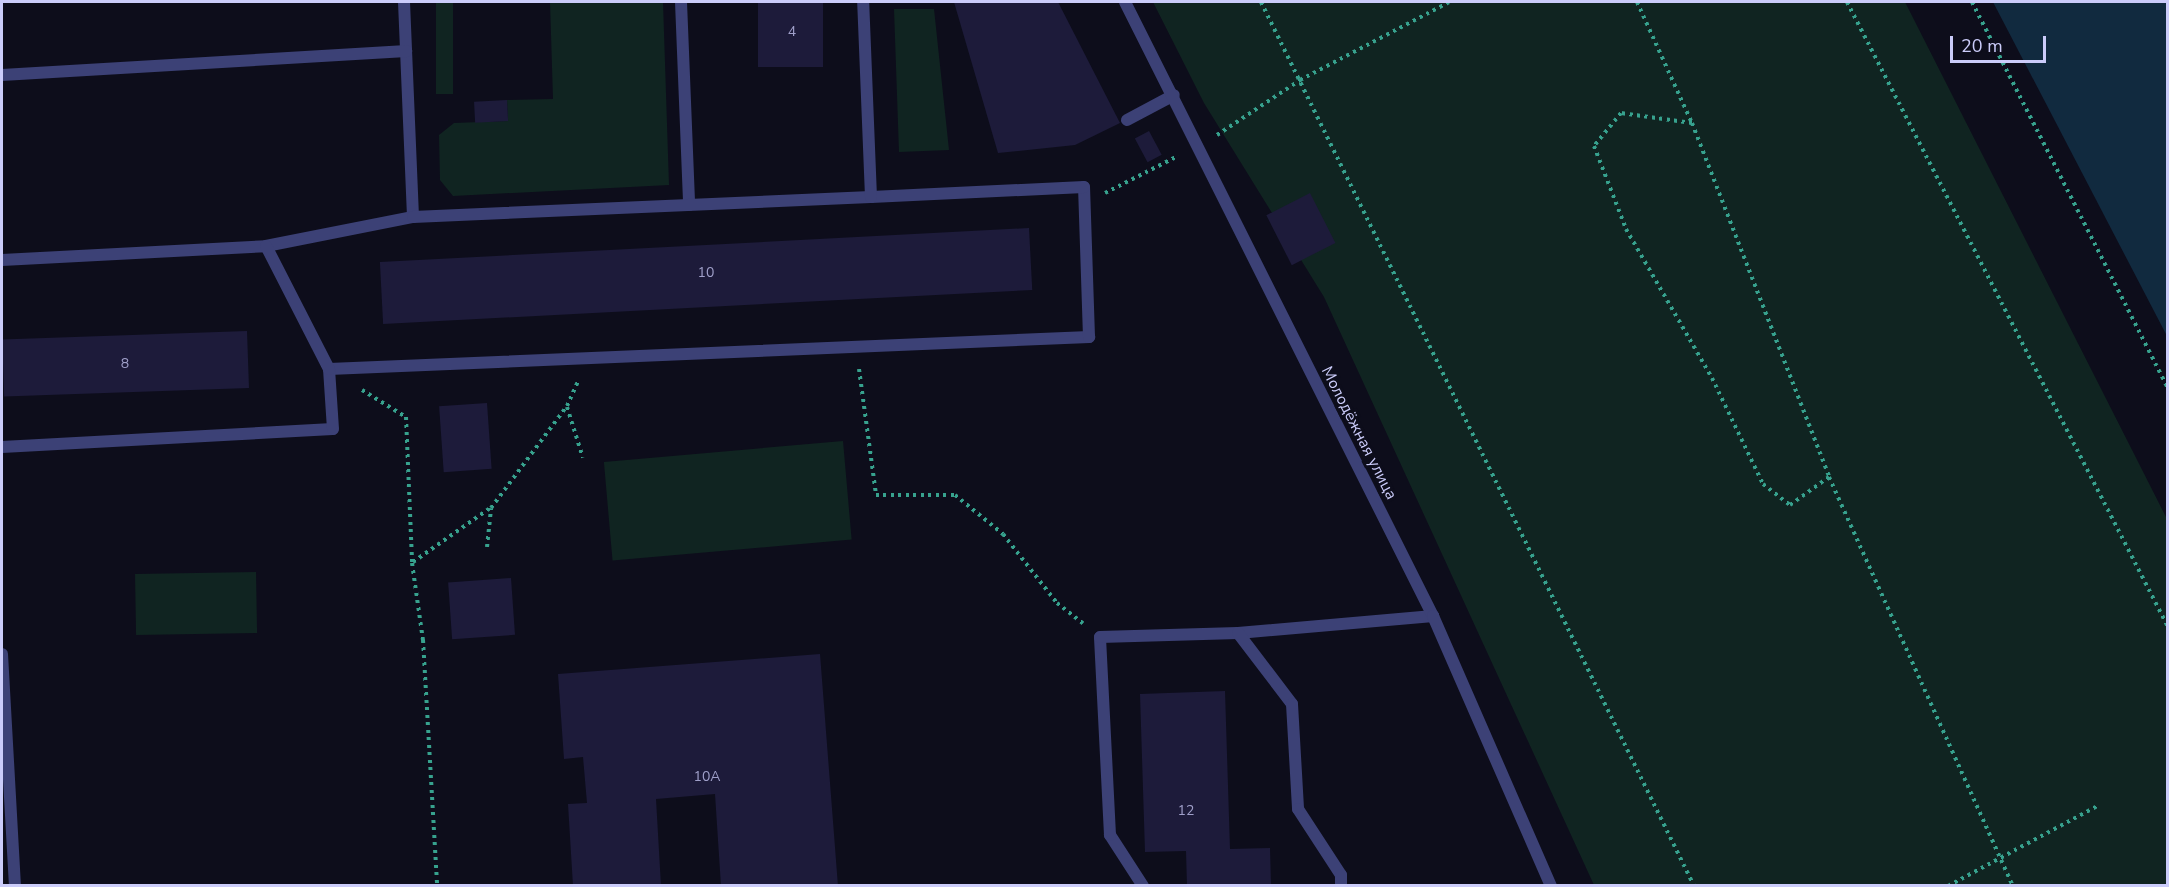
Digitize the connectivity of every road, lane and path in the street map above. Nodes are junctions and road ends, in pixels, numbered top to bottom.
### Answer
1 (404, 2) edge
2 (681, 2) edge
3 (863, 2) edge
4 (1125, 2) edge
5 (1261, 2) edge
6 (1449, 2) edge
7 (1636, 2) edge
8 (1847, 2) edge
9 (1972, 2) edge
10 (406, 51) junction
11 (2, 75) edge
12 (1300, 80) junction
13 (1174, 95) junction
14 (1127, 120) dead end
15 (1692, 123) junction
16 (1208, 140) dead end
17 (1184, 153) dead end
18 (871, 197) junction
19 (1085, 198) junction
20 (689, 206) junction
21 (413, 217) junction
22 (266, 246) junction
23 (2, 260) edge
24 (856, 347) junction
25 (588, 358) junction
26 (329, 369) junction
27 (2168, 389) edge
28 (567, 406) junction
29 (2, 447) edge
30 (584, 458) dead end
31 (1829, 477) junction
32 (491, 508) junction
33 (487, 547) dead end
34 (412, 562) junction
35 (1433, 616) junction
36 (2168, 627) edge
37 (1239, 633) junction
38 (1100, 637) junction
39 (2, 654) edge
40 (2097, 806) dead end
41 (2000, 859) junction
42 (15, 885) edge
43 (437, 885) edge
44 (1143, 885) edge
45 (1341, 885) edge
46 (1551, 885) edge
47 (1694, 885) edge
48 (1948, 885) edge
49 (2013, 885) edge

1 - 10 street
2 - 20 street
3 - 18 street
4 - 13 street, Молодёжная улица
5 - 12 path
6 - 12 path
7 - 15 path
8 - 36 path
9 - 27 path
10 - 11 street
10 - 21 street
12 - 16 path
12 - 47 path
13 - 14 street
13 - 35 street, Молодёжная улица
15 - 31 path
15 - 31 path
17 - 19 path
18 - 19 street
18 - 20 street
19 - 24 street
20 - 21 street
21 - 22 street
22 - 23 street
22 - 26 street
24 - 25 street
24 - 38 path
25 - 26 street
25 - 28 path
26 - 29 street
26 - 34 path
28 - 30 path
28 - 32 path
31 - 41 path
32 - 33 path
32 - 34 path
34 - 43 path
35 - 37 street
35 - 46 street, Молодёжная улица
37 - 38 street
37 - 45 street
38 - 44 street
39 - 42 street
40 - 41 path
41 - 48 path
41 - 49 path

